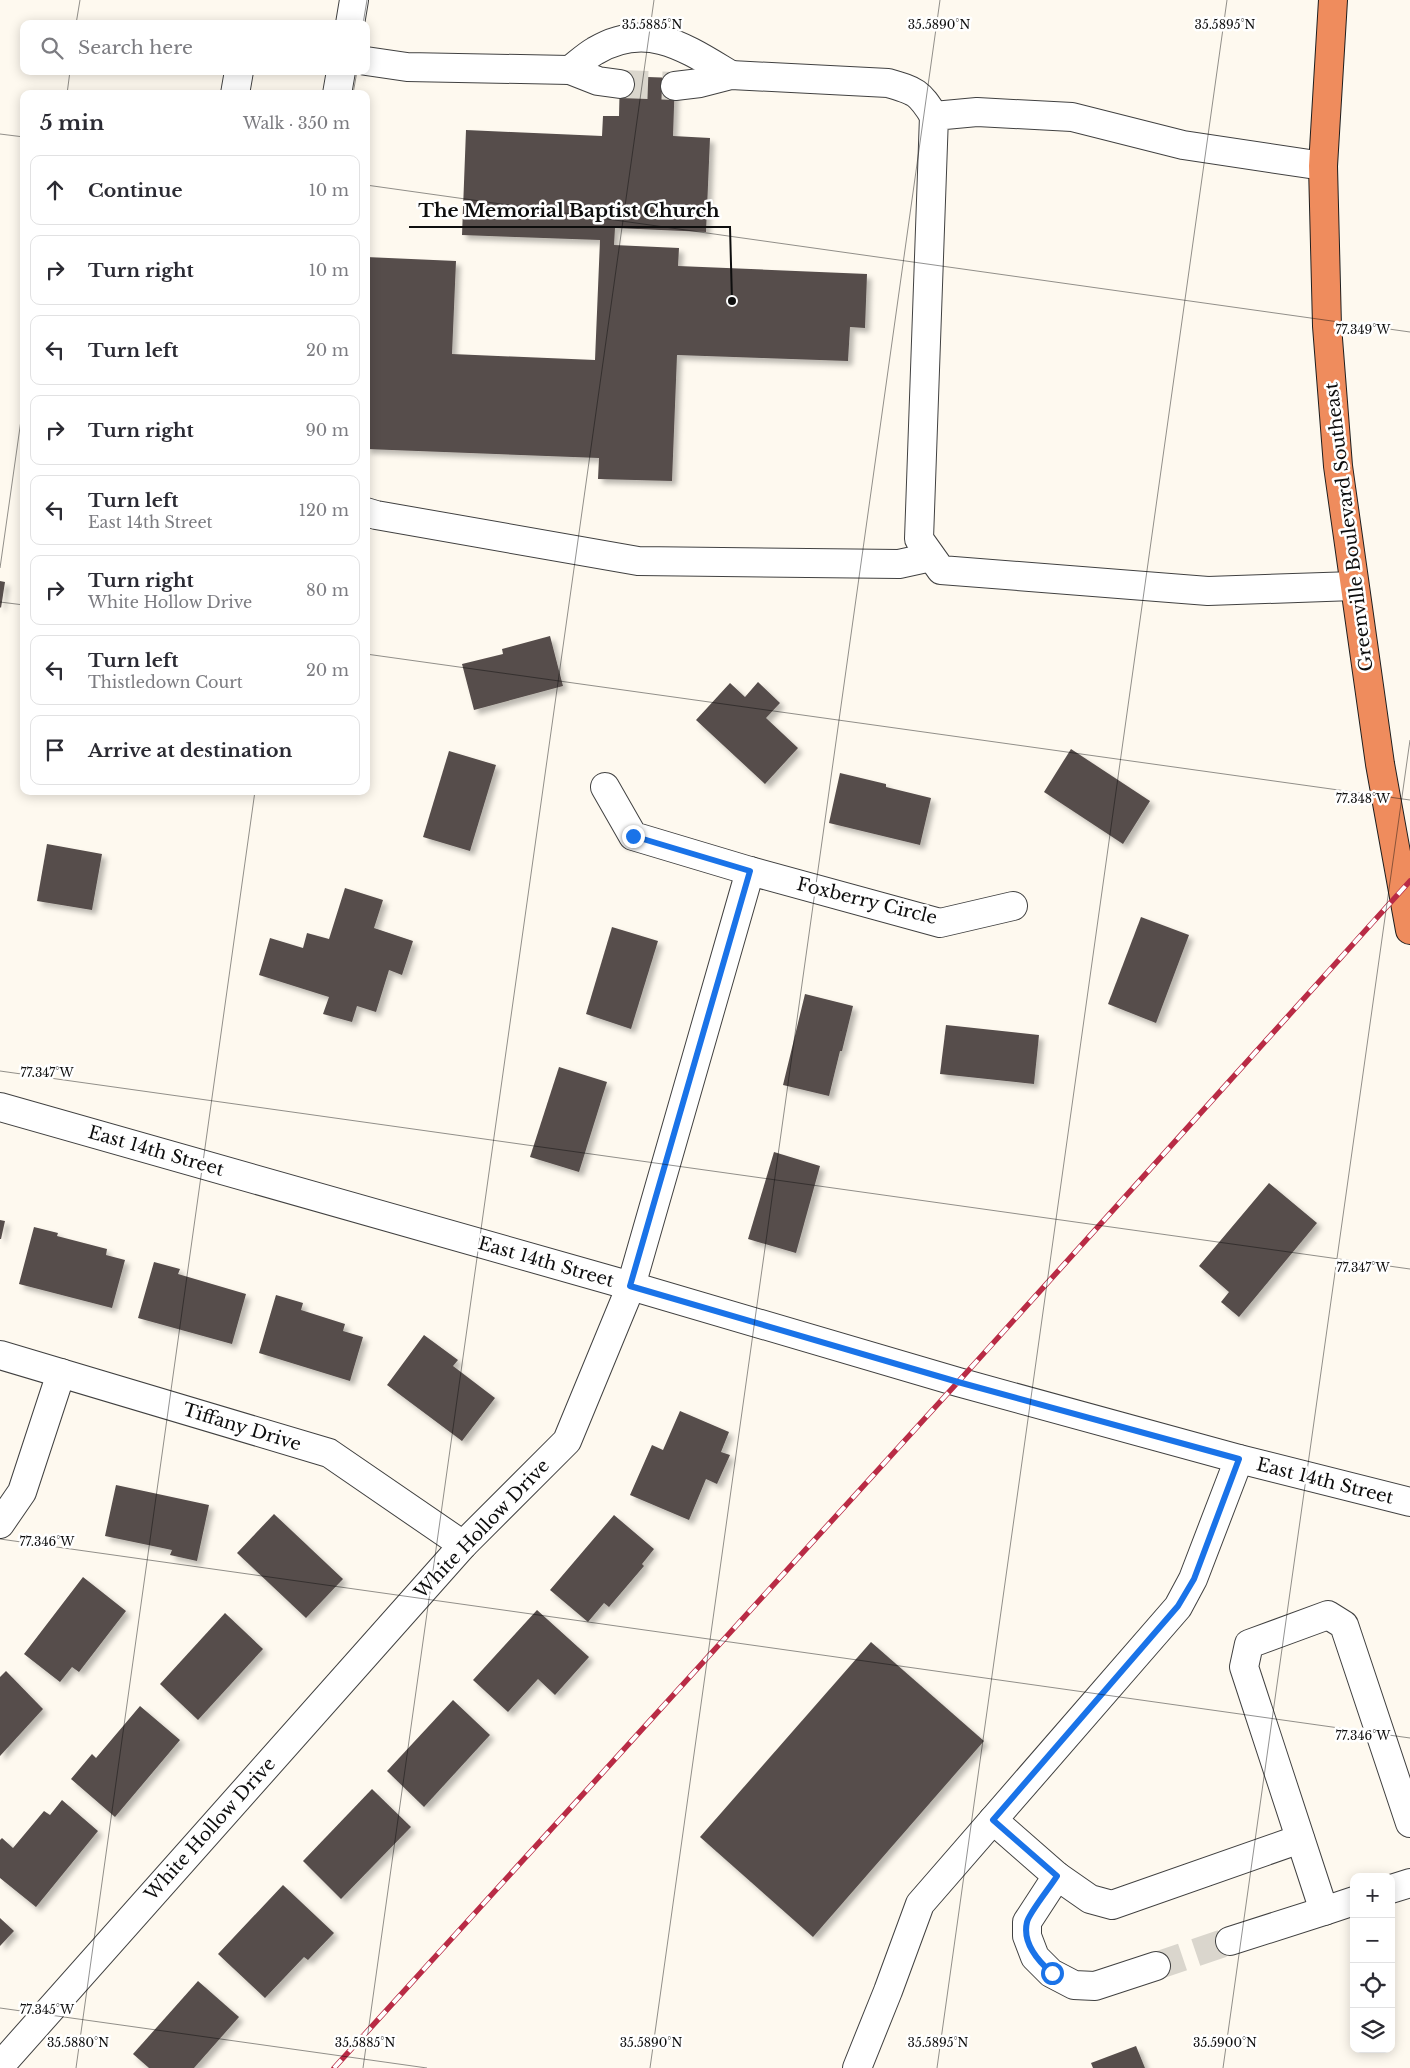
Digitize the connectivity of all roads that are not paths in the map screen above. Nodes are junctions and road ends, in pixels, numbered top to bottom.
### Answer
1 (354, 0) edge
2 (1333, 0) edge
3 (351, 20) edge
4 (370, 62) edge
5 (570, 70) junction
6 (238, 75) edge
7 (340, 75) edge
8 (731, 75) junction
9 (620, 84) tunnel mouth
10 (675, 86) tunnel mouth
11 (236, 90) edge
12 (338, 90) edge
13 (934, 116) junction
14 (1323, 166) junction
15 (370, 513) edge
16 (931, 557) junction
17 (1354, 586) junction
18 (605, 788) dead end
19 (750, 871) junction
20 (1013, 906) dead end
21 (1410, 930) edge
22 (0, 1107) edge
23 (630, 1286) junction
24 (0, 1356) edge
25 (61, 1373) junction
26 (1239, 1459) junction
27 (1410, 1502) edge
28 (0, 1524) edge
29 (463, 1545) junction
30 (993, 1820) junction
31 (1410, 1823) edge
32 (1300, 1839) junction
33 (1057, 1876) junction
34 (1410, 1883) edge
35 (1395, 1888) edge
36 (1350, 1902) edge
37 (1324, 1910) junction
38 (1230, 1941) tunnel mouth
39 (1156, 1966) tunnel mouth
40 (0, 2066) edge
41 (857, 2068) edge

1 - 3 street
2 - 14 highway, Greenville Boulevard Southeast
4 - 5 street
5 - 8 street
5 - 9 street
6 - 11 street
7 - 12 street
8 - 10 street
8 - 13 street
13 - 14 street
13 - 16 street
14 - 17 highway, Greenville Boulevard Southeast
15 - 16 street
16 - 17 street
17 - 21 highway, Greenville Boulevard Southeast
18 - 19 street, Foxberry Circle
19 - 20 street, Foxberry Circle
19 - 23 street, White Hollow Drive
22 - 23 street, East 14th Street
23 - 26 street, East 14th Street
23 - 29 street, White Hollow Drive
24 - 25 street, Tiffany Drive
25 - 28 street
25 - 29 street, Tiffany Drive
26 - 27 street, East 14th Street
26 - 30 street
29 - 40 street, White Hollow Drive
30 - 33 street
30 - 41 street
31 - 32 street
32 - 33 street
32 - 37 street
33 - 39 street
34 - 35 street
36 - 37 street
37 - 38 street

